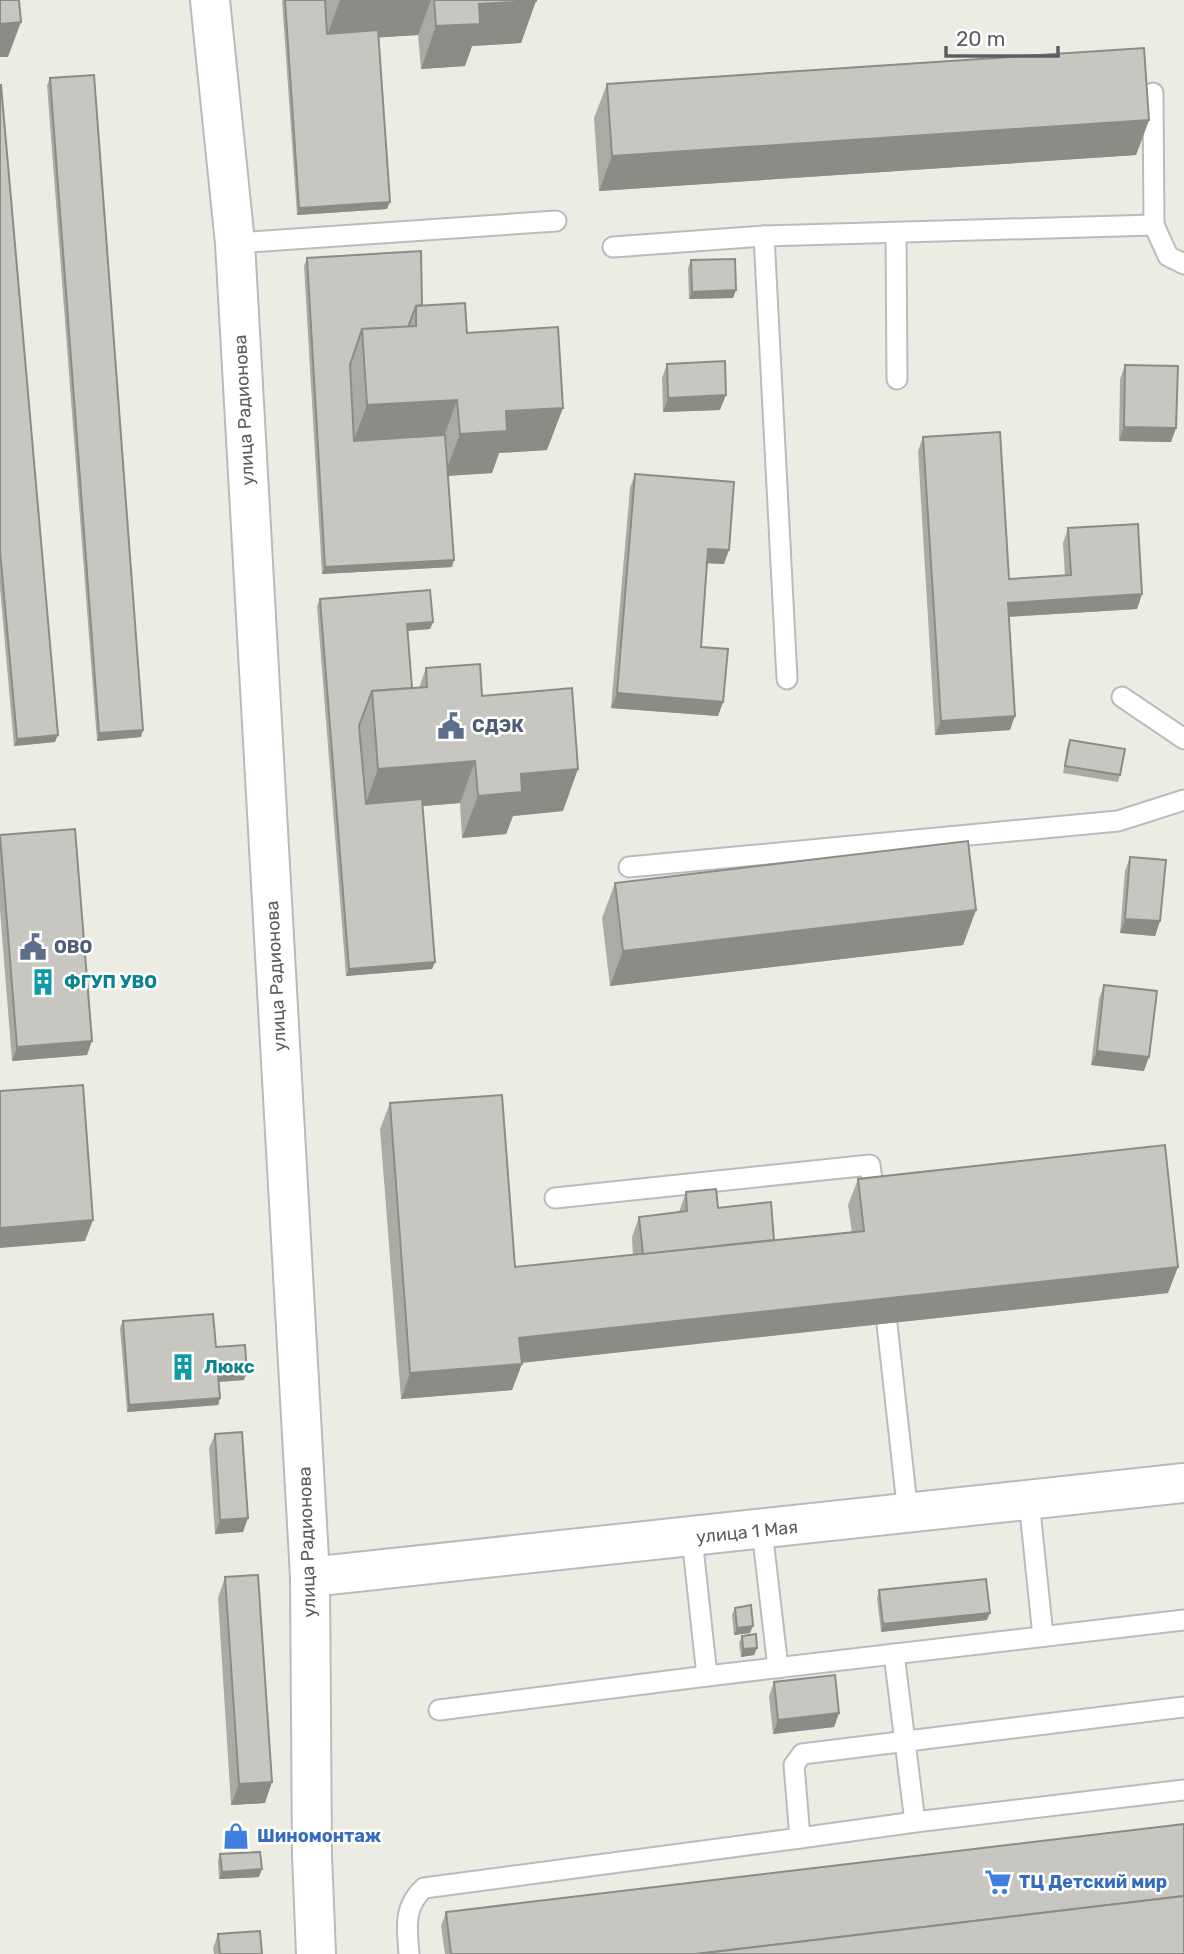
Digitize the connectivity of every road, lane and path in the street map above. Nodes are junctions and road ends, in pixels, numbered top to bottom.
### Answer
1 (211, 0) edge
2 (1153, 93) dead end
3 (556, 221) dead end
4 (1154, 225) junction
5 (896, 234) junction
6 (764, 236) junction
7 (235, 243) junction
8 (613, 247) dead end
9 (1184, 264) edge
10 (897, 379) dead end
11 (787, 679) dead end
12 (1122, 697) dead end
13 (1184, 739) edge
14 (1184, 800) edge
15 (629, 867) dead end
16 (555, 1198) dead end
17 (875, 1203) edge
18 (887, 1324) edge
19 (1184, 1483) edge
20 (1029, 1501) junction
21 (908, 1514) junction
22 (762, 1530) junction
23 (692, 1538) junction
24 (310, 1577) junction
25 (1184, 1620) edge
26 (1043, 1636) junction
27 (894, 1654) junction
28 (778, 1668) junction
29 (707, 1676) junction
30 (1184, 1707) edge
31 (439, 1710) dead end
32 (904, 1741) junction
33 (1184, 1790) edge
34 (915, 1822) junction
35 (800, 1838) junction
36 (316, 1954) edge
37 (409, 1954) edge

1 - 7 street, улица Радионова
2 - 4 lane
3 - 7 lane
4 - 5 lane
4 - 9 lane
5 - 6 lane
5 - 10 lane
6 - 8 lane
6 - 11 lane
7 - 24 street, улица Радионова
12 - 13 lane
14 - 15 lane
16 - 17 lane
18 - 21 lane
19 - 20 street, улица 1 Мая
20 - 21 street, улица 1 Мая
20 - 26 lane
21 - 22 street, улица 1 Мая
22 - 23 street, улица 1 Мая
22 - 28 lane
23 - 24 street, улица 1 Мая
23 - 29 lane
24 - 36 street, улица Радионова
25 - 26 lane
26 - 27 lane
27 - 28 lane
27 - 32 lane
28 - 29 lane
29 - 31 lane
30 - 32 lane
32 - 34 lane
32 - 35 lane
33 - 34 lane
34 - 35 lane
35 - 37 lane

